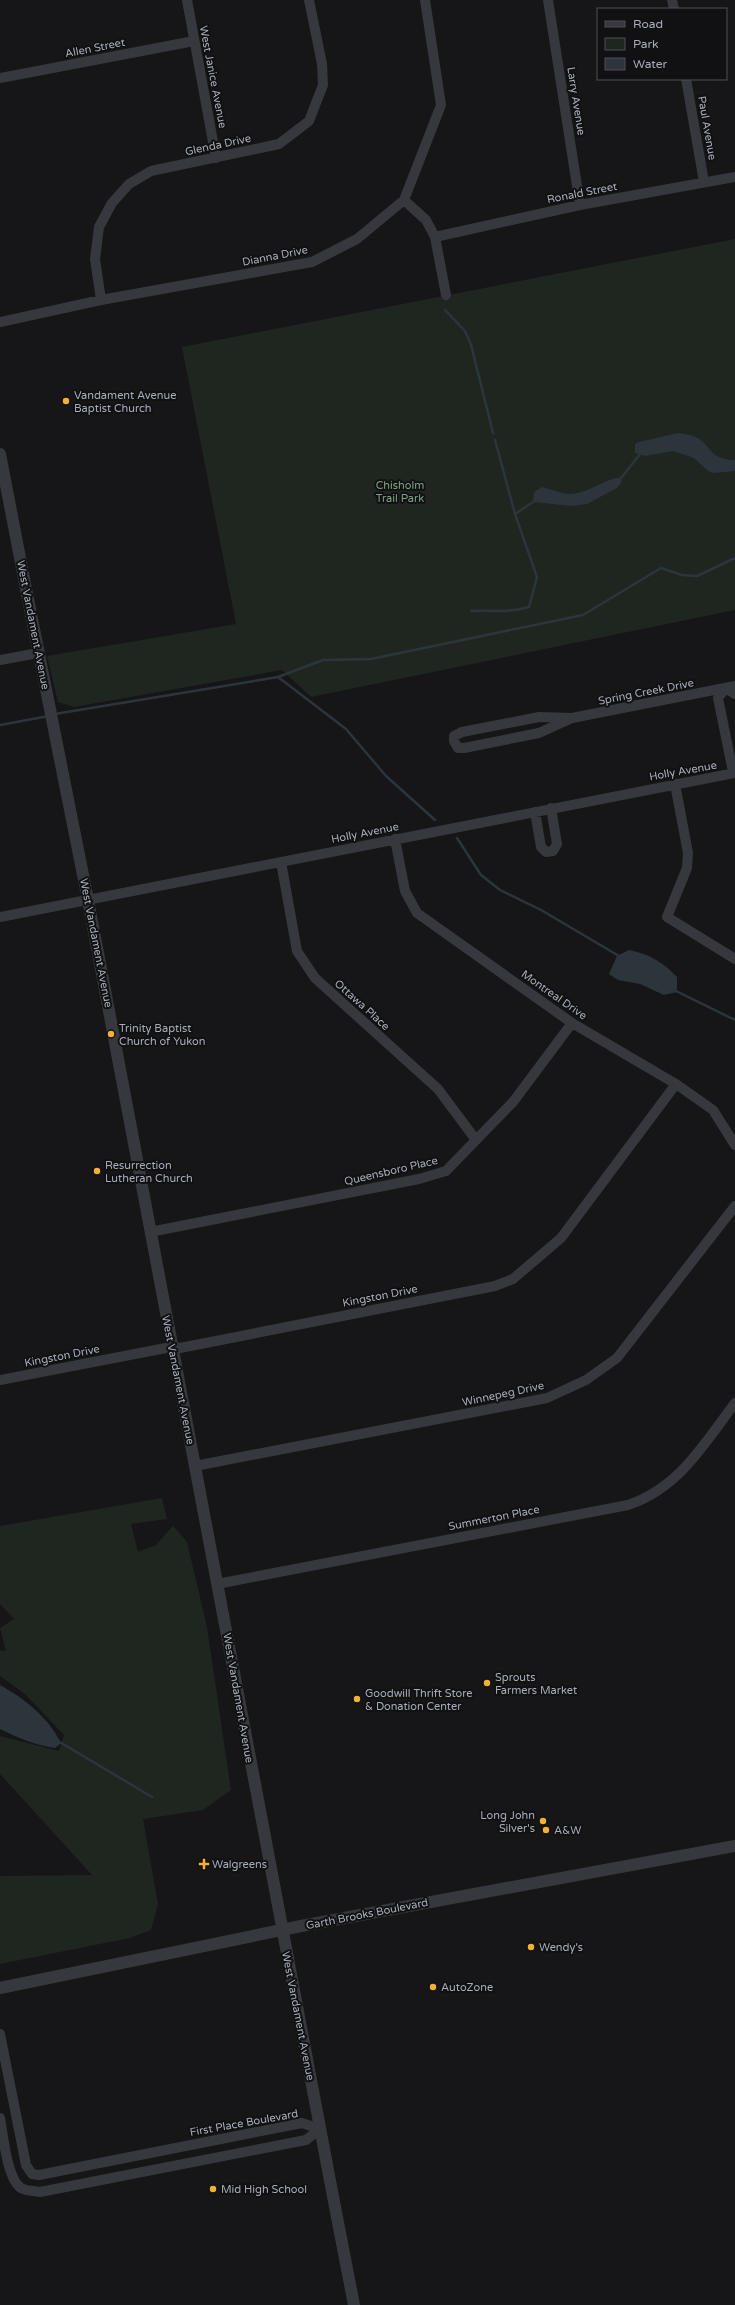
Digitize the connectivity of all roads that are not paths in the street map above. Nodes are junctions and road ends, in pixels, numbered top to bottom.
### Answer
1 (186, 0) edge
2 (309, 0) edge
3 (425, 0) edge
4 (548, 0) edge
5 (194, 41) junction
6 (0, 78) edge
7 (686, 80) edge
8 (216, 158) junction
9 (735, 177) edge
10 (704, 182) junction
11 (404, 200) junction
12 (580, 205) junction
13 (435, 238) junction
14 (446, 295) dead end
15 (101, 300) junction
16 (0, 322) edge
17 (0, 454) edge
18 (38, 653) junction
19 (0, 660) edge
20 (730, 687) edge
21 (735, 694) edge
22 (572, 718) junction
23 (735, 769) edge
24 (735, 774) edge
25 (675, 784) junction
26 (551, 808) junction
27 (535, 812) junction
28 (395, 839) junction
29 (281, 862) junction
30 (88, 900) junction
31 (0, 917) edge
32 (735, 959) edge
33 (572, 1023) junction
34 (676, 1084) junction
35 (476, 1140) junction
36 (735, 1145) edge
37 (735, 1206) edge
38 (150, 1232) junction
39 (171, 1347) junction
40 (0, 1380) edge
41 (735, 1403) edge
42 (195, 1466) junction
43 (217, 1584) junction
44 (735, 1846) edge
45 (281, 1930) junction
46 (0, 1988) edge
47 (0, 2036) edge
48 (0, 2118) edge
49 (19, 2129) junction
50 (320, 2129) junction
51 (3, 2132) junction
52 (236, 2136) junction
53 (156, 2152) junction
54 (239, 2153) junction
55 (159, 2168) junction
56 (354, 2305) edge

1 - 5 street, West Janice Avenue
2 - 8 street, Glenda Drive
3 - 11 street, Dianna Drive
4 - 12 street, Larry Avenue
5 - 6 street, Allen Street
5 - 8 street, West Janice Avenue
7 - 10 street, Paul Avenue
8 - 15 street, Glenda Drive
9 - 10 street, Ronald Street
10 - 12 street, Ronald Street
11 - 13 street
11 - 15 street, Dianna Drive
12 - 13 street, Ronald Street
13 - 14 street
15 - 16 street, Dianna Drive
17 - 18 street, West Vandament Avenue
18 - 19 street
18 - 30 street, West Vandament Avenue
20 - 21 street
20 - 22 street, Spring Creek Drive
20 - 23 street
22 - 22 street, Spring Creek Drive
24 - 25 street, Holly Avenue
25 - 26 street, Holly Avenue
25 - 32 street
26 - 27 street, Holly Avenue
26 - 27 street
27 - 28 street, Holly Avenue
28 - 29 street, Holly Avenue
28 - 33 street, Montreal Drive
29 - 30 street, Holly Avenue
29 - 35 street, Ottawa Place
30 - 31 street, Holly Avenue
30 - 38 street, West Vandament Avenue
33 - 34 street, Montreal Drive
33 - 35 street, Queensboro Place
34 - 36 street, Montreal Drive
34 - 39 street, Kingston Drive
35 - 38 street, Queensboro Place
37 - 42 street, Winnepeg Drive
38 - 39 street, West Vandament Avenue
39 - 40 street, Kingston Drive
39 - 42 street, West Vandament Avenue
41 - 43 street, Summerton Place
42 - 43 street, West Vandament Avenue
43 - 45 street, West Vandament Avenue
44 - 45 street, Garth Brooks Boulevard
45 - 46 street, Garth Brooks Boulevard
45 - 50 street, West Vandament Avenue
47 - 49 street, First Place Boulevard
48 - 51 street
49 - 51 street
49 - 53 street, First Place Boulevard
50 - 52 street, First Place Boulevard
50 - 54 street
50 - 56 street, West Vandament Avenue
51 - 55 street
52 - 53 street, First Place Boulevard
52 - 54 street
53 - 55 street
54 - 55 street

